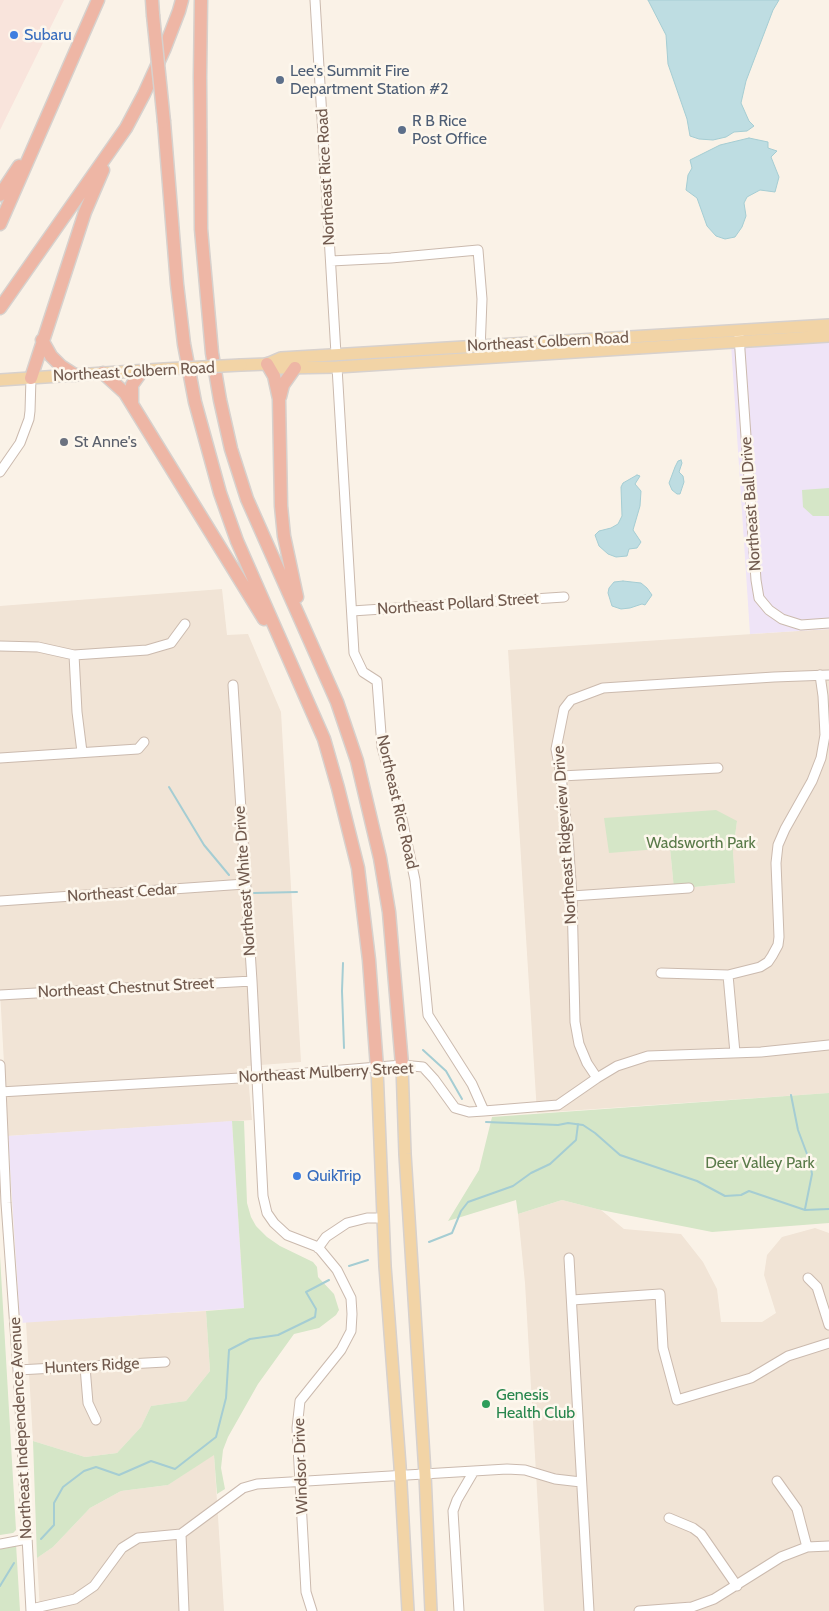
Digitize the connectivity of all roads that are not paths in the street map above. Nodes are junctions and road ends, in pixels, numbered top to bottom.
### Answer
1 (98, 0) edge
2 (152, 0) edge
3 (182, 0) edge
4 (201, 0) edge
5 (315, 0) edge
6 (47, 116) junction
7 (126, 128) junction
8 (0, 195) edge
9 (0, 224) edge
10 (331, 261) junction
11 (0, 308) edge
12 (829, 325) edge
13 (739, 330) junction
14 (829, 336) edge
15 (42, 340) junction
16 (739, 342) junction
17 (480, 346) junction
18 (352, 353) junction
19 (336, 354) junction
20 (479, 359) junction
21 (268, 364) junction
22 (336, 367) junction
23 (295, 368) junction
24 (142, 371) junction
25 (103, 373) junction
26 (75, 374) junction
27 (31, 378) junction
28 (0, 380) edge
29 (279, 399) junction
30 (133, 406) junction
31 (0, 472) edge
32 (564, 597) dead end
33 (352, 611) junction
34 (829, 623) edge
35 (185, 624) dead end
36 (307, 633) junction
37 (0, 646) edge
38 (74, 655) junction
39 (296, 672) junction
40 (825, 675) edge
41 (234, 685) dead end
42 (144, 742) dead end
43 (82, 752) junction
44 (0, 758) edge
45 (718, 768) dead end
46 (561, 776) junction
47 (245, 884) junction
48 (689, 888) dead end
49 (572, 896) junction
50 (0, 901) edge
51 (661, 973) dead end
52 (728, 975) junction
53 (252, 980) junction
54 (0, 995) edge
55 (829, 1045) edge
56 (735, 1053) junction
57 (0, 1065) edge
58 (402, 1065) junction
59 (377, 1068) junction
60 (257, 1077) junction
61 (597, 1078) junction
62 (0, 1092) edge
63 (484, 1112) junction
64 (3, 1203) edge
65 (383, 1218) junction
66 (318, 1248) junction
67 (569, 1258) dead end
68 (808, 1278) dead end
69 (572, 1300) junction
70 (829, 1325) edge
71 (829, 1343) edge
72 (165, 1362) dead end
73 (85, 1367) junction
74 (18, 1370) junction
75 (96, 1420) dead end
76 (474, 1471) junction
77 (425, 1474) junction
78 (401, 1475) junction
79 (777, 1481) dead end
80 (300, 1482) junction
81 (581, 1482) junction
82 (669, 1518) dead end
83 (181, 1534) junction
84 (27, 1539) junction
85 (0, 1544) edge
86 (829, 1546) edge
87 (807, 1547) junction
88 (737, 1586) junction
89 (31, 1610) edge
90 (672, 1610) edge
91 (184, 1611) edge
92 (312, 1611) edge
93 (408, 1611) edge
94 (431, 1611) edge
95 (459, 1611) edge
96 (589, 1611) edge
97 (640, 1611) edge

1 - 6 highway
2 - 39 highway, bridge
3 - 7 highway
4 - 36 highway
5 - 10 street, Northeast Rice Road
6 - 8 highway
6 - 9 highway
7 - 11 highway
7 - 15 highway
10 - 17 street
10 - 19 street, Northeast Rice Road
12 - 13 main road, Northeast Colbern Road
13 - 16 street, Northeast Ball Drive
13 - 17 main road, Northeast Colbern Road
14 - 16 main road, Northeast Colbern Road
15 - 26 highway
15 - 27 highway
16 - 20 main road, Northeast Colbern Road
16 - 34 street, Northeast Ball Drive
17 - 18 main road, Northeast Colbern Road
17 - 20 street
18 - 19 main road, Northeast Colbern Road
18 - 22 main road
19 - 21 main road, Northeast Colbern Road
20 - 22 main road, Northeast Colbern Road
21 - 23 main road, Northeast Colbern Road
21 - 24 main road, Northeast Colbern Road, bridge
21 - 29 highway
22 - 23 main road, Northeast Colbern Road
22 - 33 street, Northeast Rice Road
23 - 29 highway
24 - 25 main road, Northeast Colbern Road
24 - 30 highway
25 - 26 main road, Northeast Colbern Road
25 - 30 highway
26 - 27 main road, Northeast Colbern Road
27 - 28 main road, Northeast Colbern Road
27 - 31 street
29 - 36 highway
30 - 39 highway
32 - 33 street, Northeast Pollard Street
33 - 63 street, Northeast Rice Road
35 - 38 street
36 - 58 highway
37 - 38 street
38 - 43 street
39 - 59 highway
40 - 46 street, Northeast Ridgeview Drive
40 - 52 street
41 - 47 street, Northeast White Drive
42 - 43 street
43 - 44 street
45 - 46 street
46 - 49 street, Northeast Ridgeview Drive
47 - 50 street, Northeast Cedar
47 - 53 street, Northeast White Drive
48 - 49 street
49 - 61 street, Northeast Ridgeview Drive
51 - 52 street
52 - 56 street
53 - 54 street, Northeast Chestnut Street
53 - 60 street, Northeast White Drive
55 - 56 street, Northeast Mulberry Street
56 - 61 street, Northeast Mulberry Street
57 - 62 street, Northeast Independence Avenue
58 - 59 street, Northeast Mulberry Street
58 - 63 street, Northeast Mulberry Street
58 - 77 main road
59 - 60 street, Northeast Mulberry Street
59 - 65 main road
60 - 62 street, Northeast Mulberry Street
60 - 66 street, Windsor Drive
61 - 63 street, Northeast Mulberry Street
62 - 64 street, Northeast Independence Avenue
64 - 74 street, Northeast Independence Avenue
65 - 66 street
65 - 78 main road
66 - 80 street, Windsor Drive
67 - 69 street
68 - 70 street
69 - 71 street
69 - 81 street
72 - 73 street, Hunters Ridge
73 - 74 street, Hunters Ridge
73 - 75 street
74 - 84 street, Northeast Independence Avenue
76 - 77 street
76 - 81 street
76 - 95 street
77 - 78 street
77 - 94 main road
78 - 80 street
78 - 93 main road
79 - 87 street
80 - 83 street
80 - 92 street, Windsor Drive
81 - 96 street
82 - 88 street
83 - 89 street
83 - 91 street
84 - 85 street
84 - 89 street, Northeast Independence Avenue
86 - 87 street
87 - 88 street
88 - 90 street
90 - 97 street

